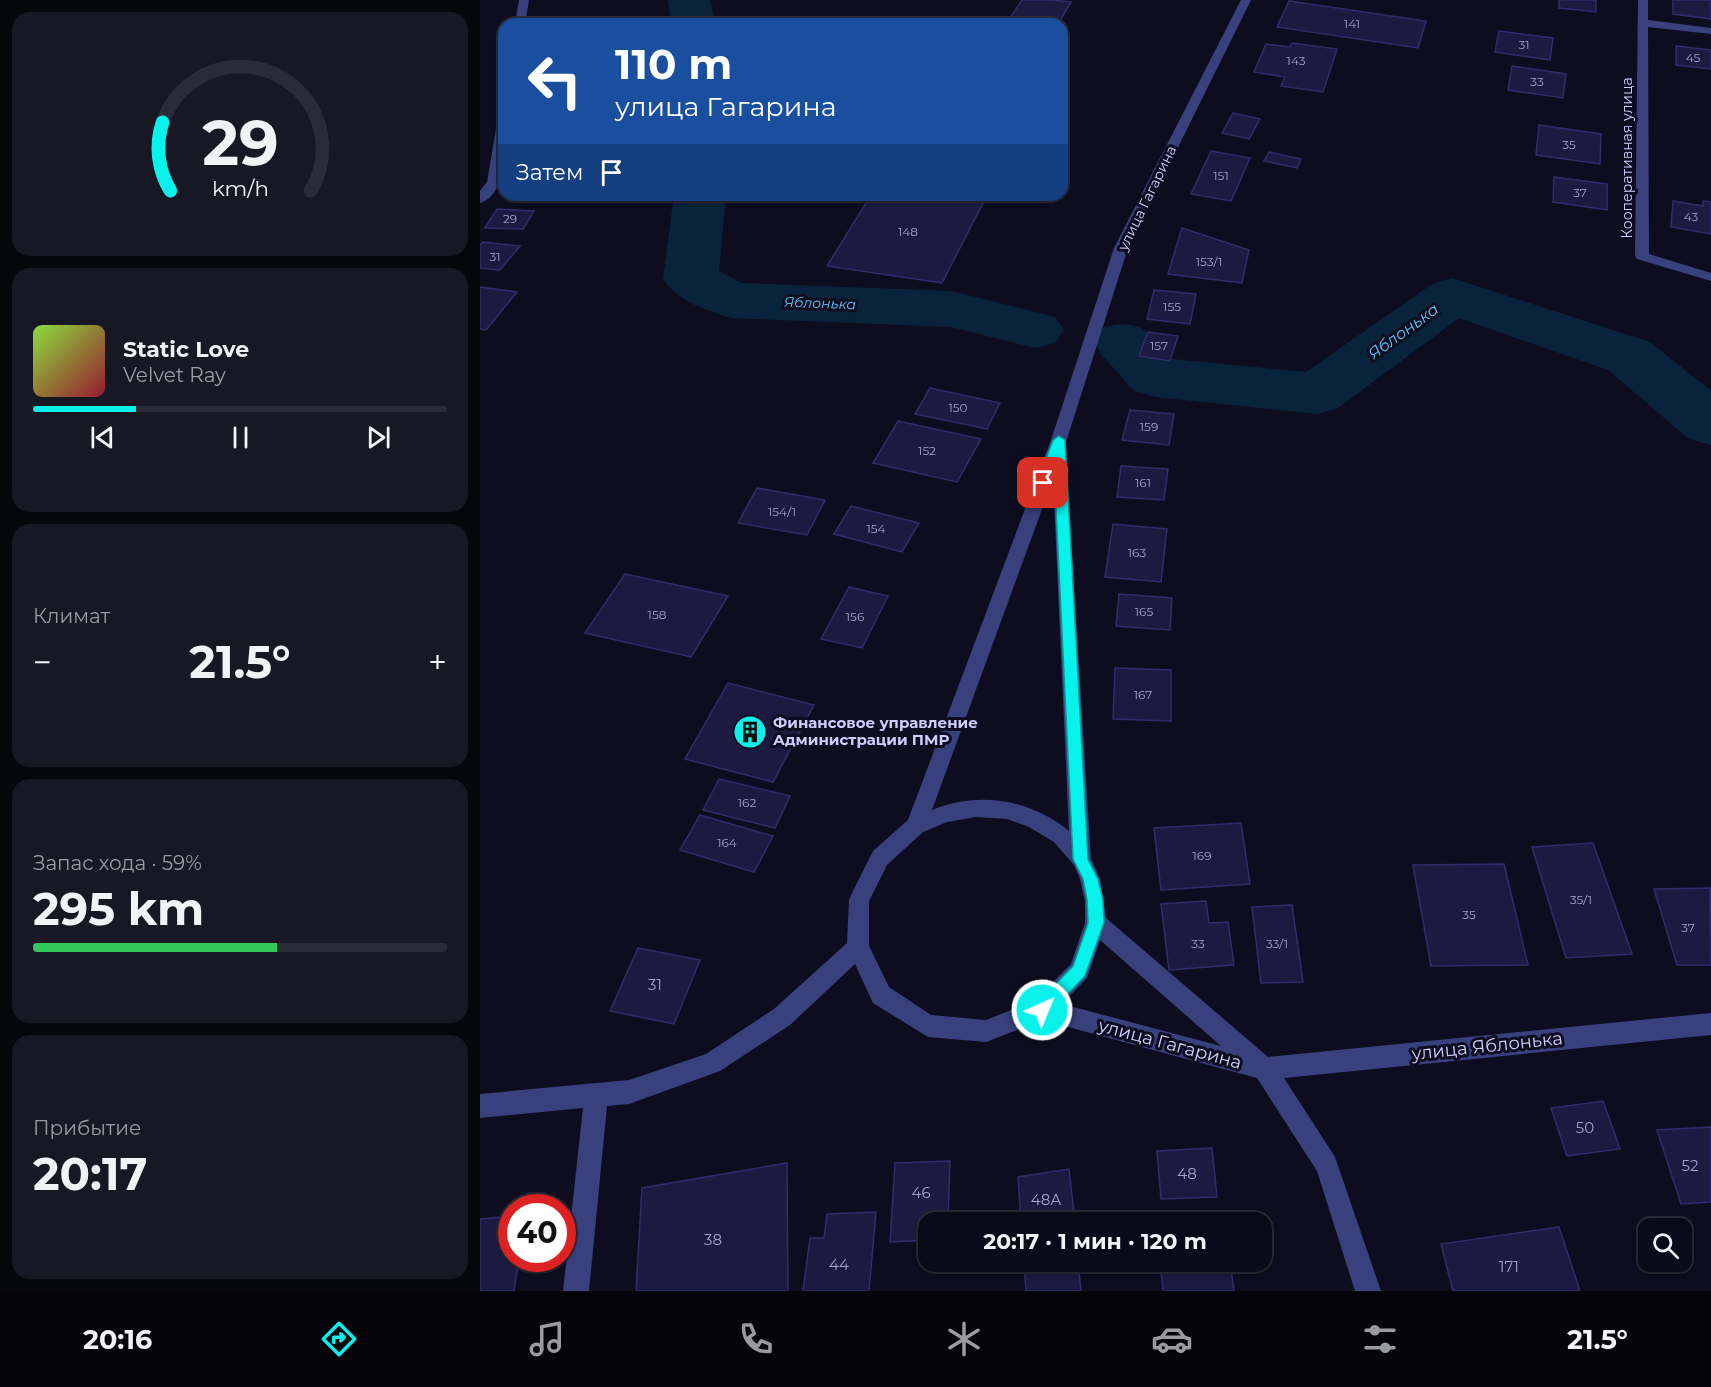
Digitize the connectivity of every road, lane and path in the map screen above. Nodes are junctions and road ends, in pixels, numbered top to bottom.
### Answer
1 (524, 0) edge
2 (1246, 0) edge
3 (1642, 0) edge
4 (521, 18) edge
5 (1642, 23) junction
6 (1711, 31) edge
7 (498, 153) edge
8 (480, 199) edge
9 (1711, 277) edge
10 (1059, 440) junction
11 (916, 826) junction
12 (1081, 859) junction
13 (1096, 923) junction
14 (858, 947) junction
15 (1042, 1010) junction
16 (1711, 1024) edge
17 (1264, 1070) junction
18 (596, 1095) junction
19 (480, 1106) edge
20 (576, 1291) edge
21 (1368, 1291) edge

1 - 4 street
2 - 10 street, улица Гагарина
3 - 5 street, Кооперативная улица
5 - 6 street
5 - 9 street, Кооперативная улица
7 - 8 street
10 - 11 street, улица Гагарина
10 - 12 street, улица Гагарина
11 - 12 street, улица Гагарина
11 - 14 street, улица Гагарина
12 - 13 street, улица Гагарина
13 - 15 street, улица Гагарина
13 - 17 street, улица Гагарина
14 - 15 street, улица Гагарина
14 - 18 street
15 - 17 street, улица Гагарина
16 - 17 street, улица Яблонька
17 - 21 street, улица Гагарина
18 - 19 street
18 - 20 street

